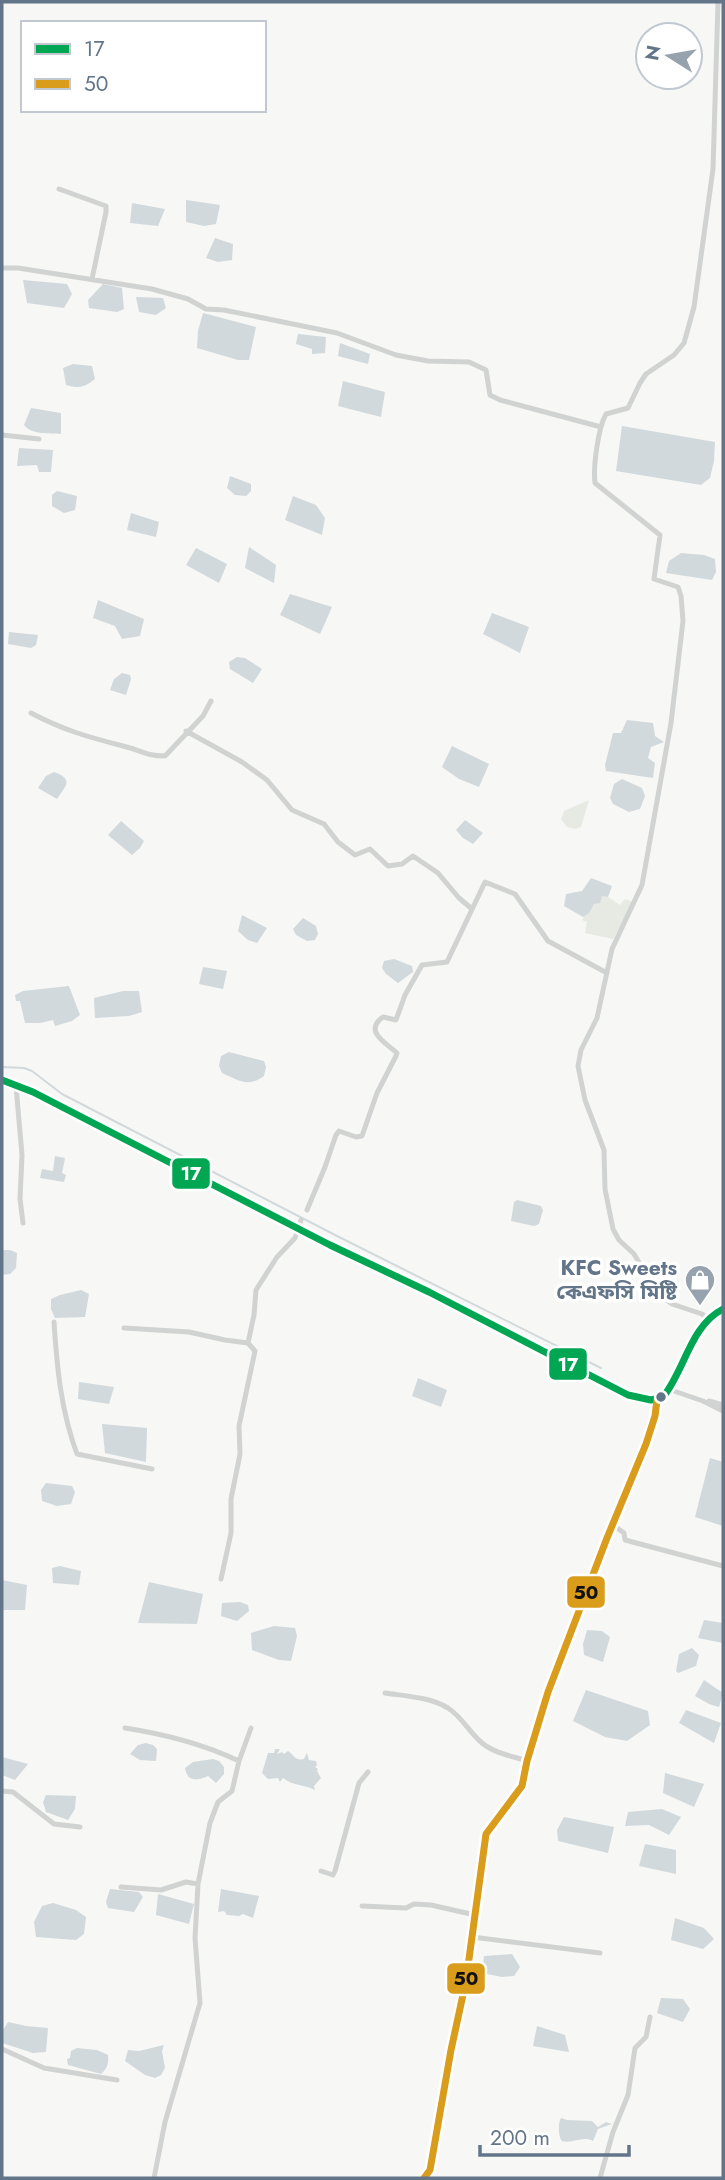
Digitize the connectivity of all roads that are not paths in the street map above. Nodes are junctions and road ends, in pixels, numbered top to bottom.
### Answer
1 (718, 2) edge
2 (60, 189) dead end
3 (2, 268) edge
4 (92, 279) junction
5 (601, 427) junction
6 (2, 435) edge
7 (38, 439) dead end
8 (211, 701) dead end
9 (31, 713) dead end
10 (186, 731) junction
11 (472, 909) junction
12 (607, 973) junction
13 (2, 1080) edge
14 (16, 1085) junction
15 (307, 1210) dead end
16 (23, 1223) dead end
17 (301, 1224) junction
18 (723, 1308) edge
19 (708, 1319) junction
20 (54, 1322) dead end
21 (124, 1328) dead end
22 (248, 1343) junction
23 (668, 1389) junction
24 (657, 1400) junction
25 (703, 1401) junction
26 (723, 1405) edge
27 (723, 1410) edge
28 (152, 1469) dead end
29 (613, 1525) junction
30 (723, 1566) edge
31 (221, 1579) dead end
32 (385, 1693) dead end
33 (125, 1728) dead end
34 (251, 1728) dead end
35 (239, 1761) junction
36 (527, 1761) junction
37 (368, 1772) dead end
38 (2, 1791) edge
39 (80, 1827) dead end
40 (321, 1871) dead end
41 (198, 1884) junction
42 (121, 1887) dead end
43 (362, 1906) dead end
44 (475, 1915) junction
45 (472, 1937) junction
46 (600, 1953) dead end
47 (650, 2017) dead end
48 (2, 2049) edge
49 (117, 2080) dead end
50 (430, 2170) junction
51 (154, 2178) edge
52 (424, 2178) edge
53 (431, 2178) edge
54 (600, 2178) edge

1 - 5 street
2 - 4 street
3 - 4 street
4 - 5 street
5 - 12 street
6 - 7 street
8 - 10 street
9 - 10 street
10 - 11 street
11 - 12 street
11 - 15 street
12 - 19 street
13 - 14 highway
14 - 16 street
14 - 17 highway
17 - 22 street
17 - 24 highway
18 - 19 highway
19 - 23 highway
20 - 28 street
21 - 22 street
22 - 31 street
23 - 24 highway
23 - 25 street
24 - 29 street
25 - 26 street
25 - 27 street
29 - 30 street
29 - 36 street
32 - 36 street
33 - 35 street
34 - 35 street
35 - 41 street
36 - 44 street
37 - 40 street
38 - 39 street
41 - 42 street
41 - 51 street
43 - 44 street
44 - 45 street
45 - 46 street
45 - 50 street
47 - 54 street
48 - 49 street
50 - 52 street
50 - 53 street

